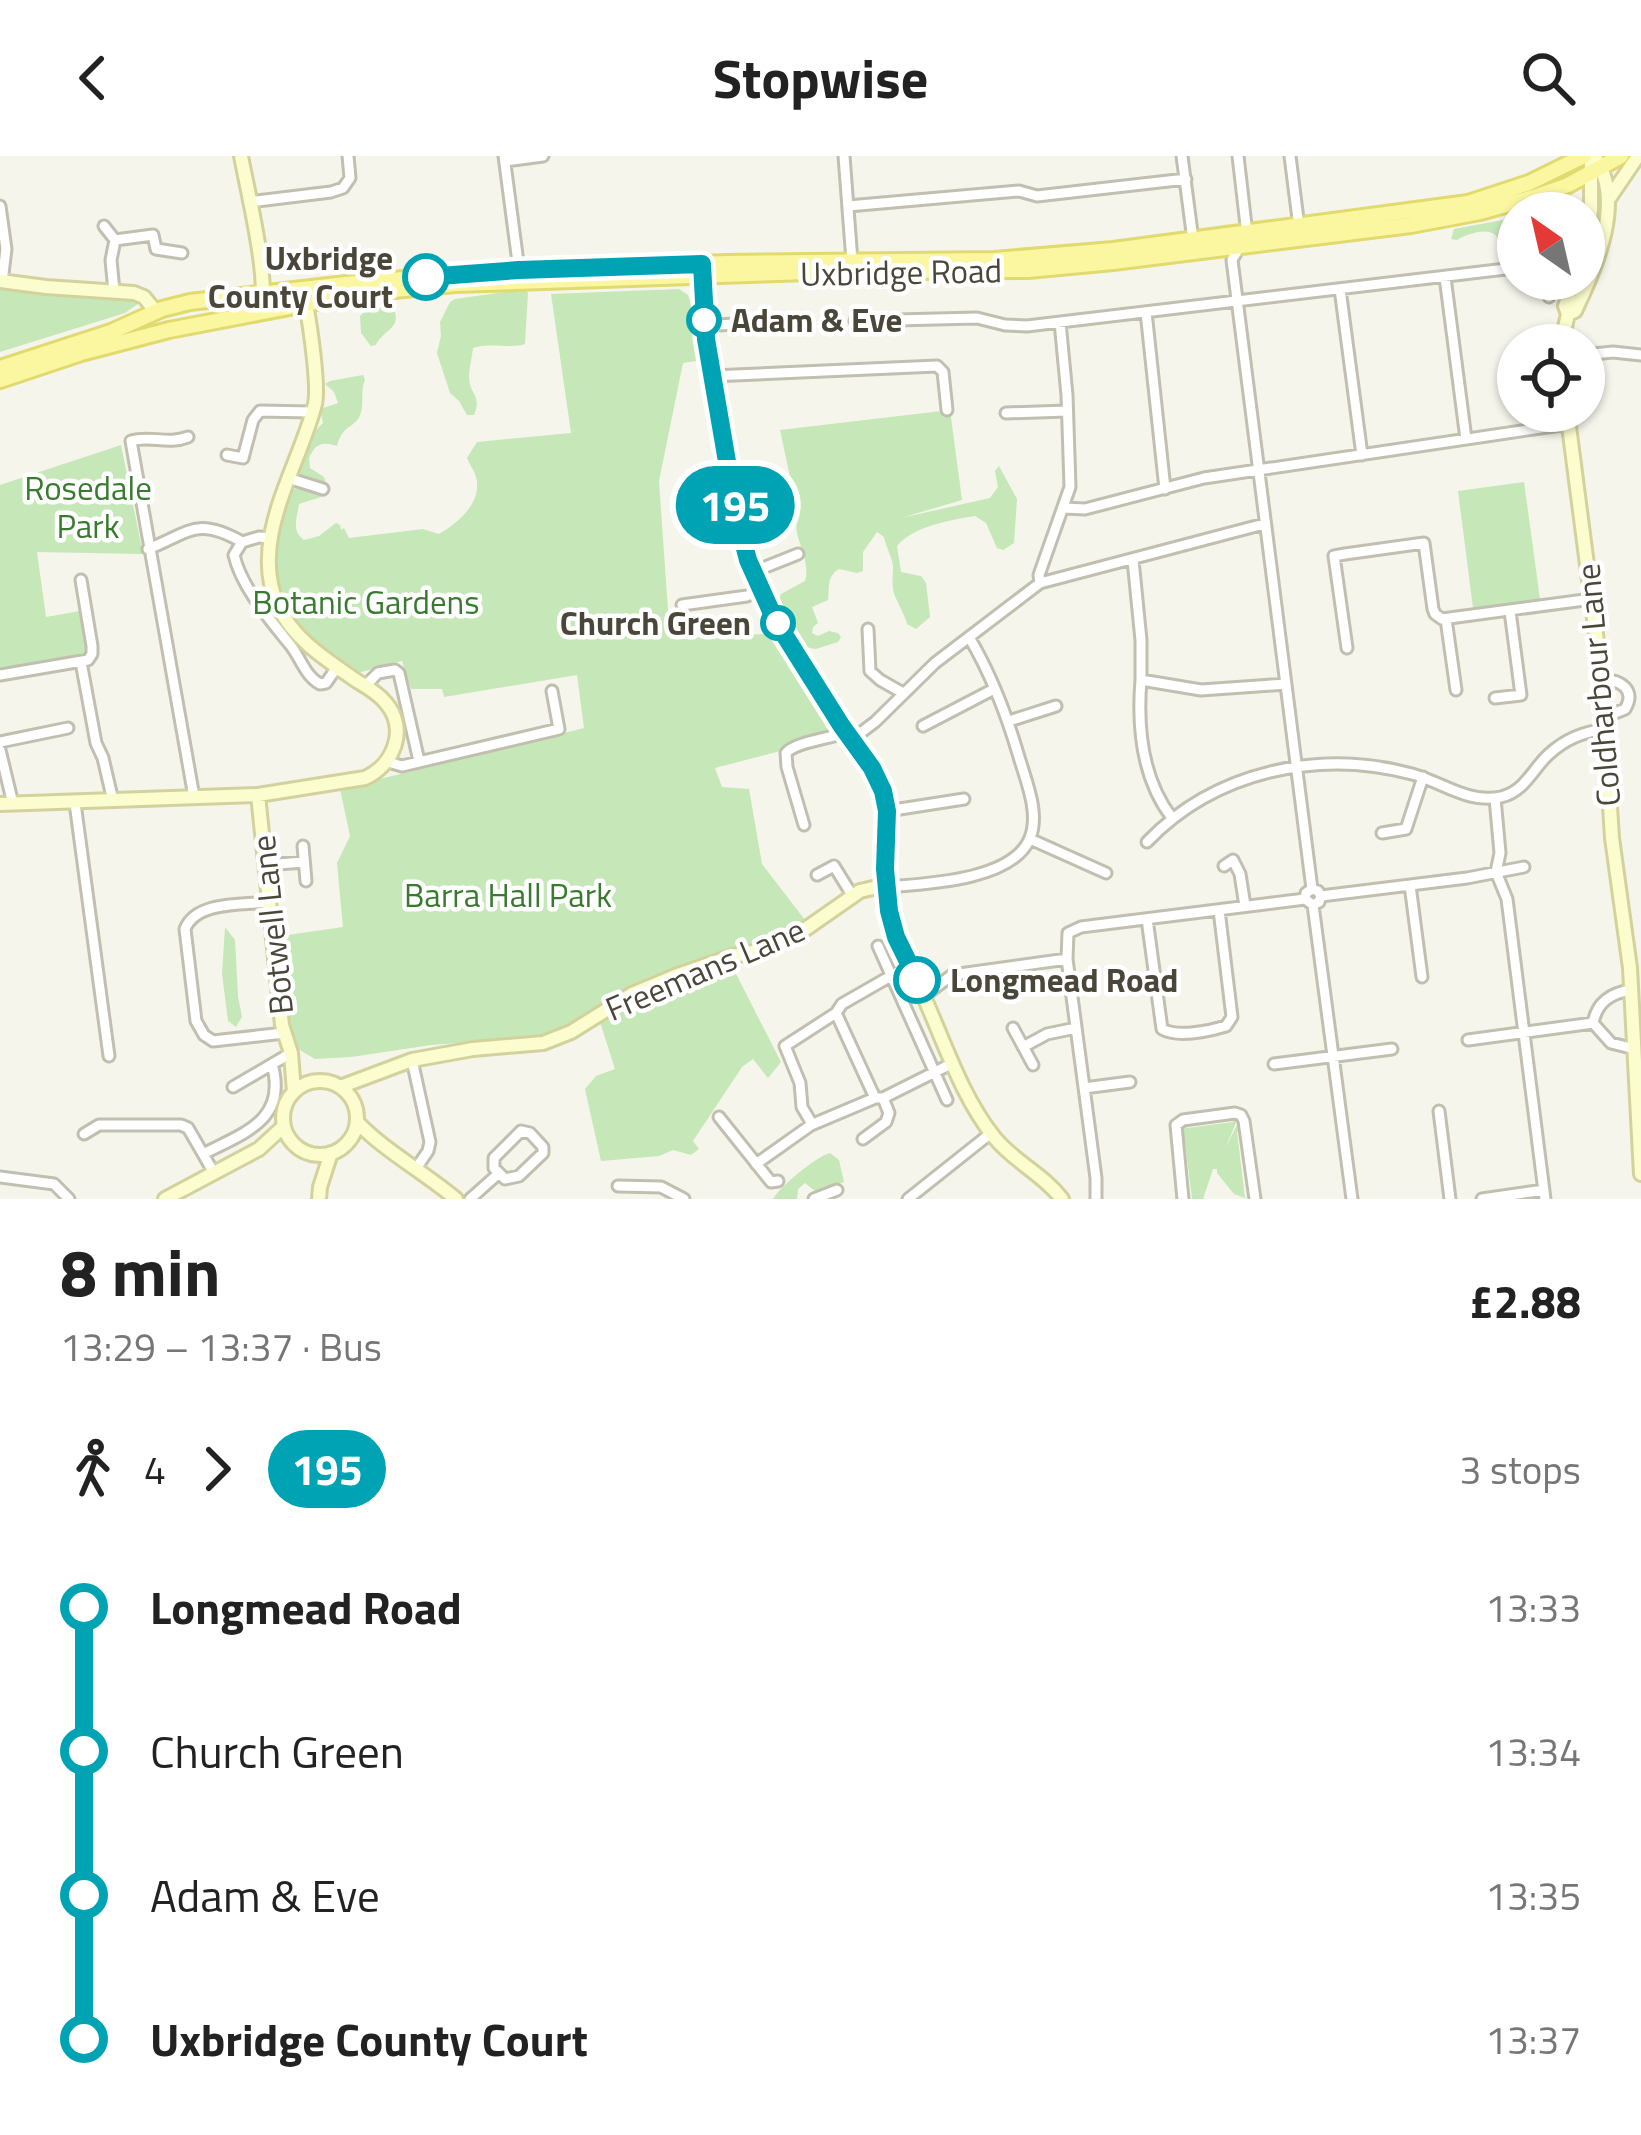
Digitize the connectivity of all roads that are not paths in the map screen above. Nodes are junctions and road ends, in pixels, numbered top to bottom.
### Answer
1 (241, 156) edge
2 (348, 156) edge
3 (543, 156) edge
4 (844, 156) edge
5 (1182, 156) edge
6 (1238, 156) edge
7 (1290, 156) edge
8 (1621, 156) edge
9 (1638, 156) edge
10 (504, 158) edge
11 (1592, 161) edge
12 (1186, 179) junction
13 (1568, 184) junction
14 (1578, 192) edge
15 (1591, 192) edge
16 (1607, 201) junction
17 (249, 202) junction
18 (0, 206) edge
19 (848, 206) junction
20 (1408, 219) junction
21 (104, 226) dead end
22 (1299, 227) junction
23 (115, 240) junction
24 (1192, 240) junction
25 (1235, 247) junction
26 (182, 253) dead end
27 (852, 261) junction
28 (1058, 262) junction
29 (1497, 270) edge
30 (703, 271) junction
31 (520, 276) junction
32 (1445, 277) junction
33 (1, 281) edge
34 (1340, 289) junction
35 (114, 291) junction
36 (263, 296) junction
37 (1567, 300) edge
38 (1237, 301) junction
39 (306, 304) junction
40 (156, 312) junction
41 (260, 312) junction
42 (1145, 312) junction
43 (1568, 314) junction
44 (777, 321) dead end
45 (855, 321) dead end
46 (1060, 322) junction
47 (1566, 324) edge
48 (704, 326) junction
49 (169, 330) junction
50 (1605, 353) edge
51 (1641, 355) edge
52 (0, 368) edge
53 (712, 376) junction
54 (0, 380) edge
55 (947, 410) dead end
56 (1067, 411) junction
57 (311, 412) junction
58 (1006, 413) dead end
59 (1498, 432) edge
60 (1570, 432) edge
61 (188, 437) dead end
62 (1466, 439) junction
63 (1362, 454) junction
64 (227, 455) dead end
65 (1258, 470) junction
66 (291, 478) junction
67 (1165, 488) junction
68 (323, 489) dead end
69 (1064, 508) junction
70 (1264, 524) junction
71 (272, 538) junction
72 (242, 542) junction
73 (148, 549) junction
74 (798, 554) dead end
75 (1133, 560) junction
76 (752, 572) junction
77 (81, 580) dead end
78 (1040, 583) junction
79 (760, 590) junction
80 (1592, 599) junction
81 (682, 605) dead end
82 (1510, 611) junction
83 (1446, 620) junction
84 (872, 636) dead end
85 (969, 637) junction
86 (1347, 648) dead end
87 (81, 662) junction
88 (338, 667) junction
89 (0, 675) edge
90 (1142, 680) junction
91 (1602, 680) junction
92 (1286, 684) junction
93 (365, 686) junction
94 (994, 689) junction
95 (1456, 690) dead end
96 (552, 691) dead end
97 (903, 693) junction
98 (1635, 695) edge
99 (1495, 698) dead end
100 (1056, 706) dead end
101 (1009, 721) junction
102 (1606, 723) junction
103 (923, 726) dead end
104 (68, 728) dead end
105 (849, 736) junction
106 (0, 746) edge
107 (419, 761) junction
108 (383, 767) junction
109 (1296, 767) junction
110 (1423, 777) junction
111 (258, 795) junction
112 (194, 797) junction
113 (1495, 798) junction
114 (964, 799) dead end
115 (113, 801) junction
116 (75, 803) junction
117 (7, 804) edge
118 (887, 811) junction
119 (1172, 818) junction
120 (804, 824) dead end
121 (1382, 832) dead end
122 (1030, 839) junction
123 (1147, 842) dead end
124 (303, 846) dead end
125 (304, 862) junction
126 (265, 865) junction
127 (1224, 866) dead end
128 (1524, 867) dead end
129 (1496, 872) junction
130 (1106, 873) dead end
131 (817, 875) dead end
132 (306, 880) dead end
133 (1410, 885) junction
134 (886, 886) junction
135 (853, 895) junction
136 (1313, 898) junction
137 (268, 902) junction
138 (1245, 906) junction
139 (1219, 910) junction
140 (1147, 919) junction
141 (878, 946) dead end
142 (1067, 959) junction
143 (910, 965) junction
144 (1636, 968) edge
145 (890, 975) junction
146 (1422, 977) dead end
147 (1631, 990) junction
148 (924, 996) junction
149 (836, 1013) junction
150 (1593, 1023) junction
151 (1013, 1028) dead end
152 (1076, 1028) junction
153 (1524, 1032) junction
154 (284, 1033) junction
155 (1468, 1040) dead end
156 (1023, 1047) junction
157 (1392, 1049) dead end
158 (1634, 1049) junction
159 (291, 1054) junction
160 (110, 1056) dead end
161 (1332, 1056) junction
162 (412, 1060) junction
163 (953, 1063) junction
164 (272, 1064) junction
165 (1274, 1064) dead end
166 (1033, 1066) dead end
167 (934, 1072) junction
168 (381, 1074) junction
169 (318, 1082) junction
170 (1130, 1082) dead end
171 (232, 1087) dead end
172 (340, 1087) junction
173 (1084, 1088) junction
174 (294, 1092) junction
175 (1639, 1096) edge
176 (879, 1098) junction
177 (946, 1100) dead end
178 (354, 1104) junction
179 (1439, 1111) dead end
180 (719, 1117) dead end
181 (357, 1122) junction
182 (812, 1124) junction
183 (284, 1126) junction
184 (991, 1133) junction
185 (84, 1134) dead end
186 (863, 1139) dead end
187 (348, 1142) junction
188 (293, 1144) junction
189 (383, 1147) junction
190 (260, 1149) junction
191 (308, 1153) junction
192 (331, 1153) junction
193 (203, 1154) junction
194 (756, 1164) junction
195 (417, 1167) junction
196 (214, 1173) junction
197 (498, 1174) junction
198 (1641, 1174) edge
199 (0, 1177) edge
200 (778, 1181) dead end
201 (618, 1186) dead end
202 (59, 1188) junction
203 (837, 1190) dead end
204 (319, 1193) edge
205 (1544, 1195) edge
206 (903, 1197) edge
207 (49, 1199) edge
208 (69, 1199) edge
209 (165, 1199) edge
210 (456, 1199) edge
211 (470, 1199) edge
212 (684, 1199) edge
213 (814, 1199) edge
214 (1062, 1199) edge
215 (1096, 1199) edge
216 (1183, 1199) edge
217 (1255, 1199) edge
218 (1352, 1199) edge
219 (1450, 1199) edge
220 (1482, 1199) edge

1 - 17 street
2 - 17 street
3 - 10 street
4 - 19 street
5 - 12 street
6 - 25 street
7 - 22 street
8 - 11 main road, Uxbridge Road
9 - 16 street
10 - 31 street
11 - 13 main road, Uxbridge Road
11 - 15 street
11 - 16 street
11 - 20 main road, Uxbridge Road
12 - 19 street
12 - 24 street
13 - 14 street
13 - 20 main road, Uxbridge Road
16 - 43 street
17 - 36 street
18 - 33 street
19 - 27 street
20 - 22 main road, Uxbridge Road
20 - 25 main road, Uxbridge Road
21 - 23 street
22 - 25 main road, Uxbridge Road
23 - 26 street
23 - 35 street
24 - 25 main road, Uxbridge Road
24 - 28 main road, Uxbridge Road
25 - 28 main road, Uxbridge Road
25 - 38 street
27 - 28 main road, Uxbridge Road
27 - 30 main road, Uxbridge Road
28 - 30 main road, Uxbridge Road
29 - 32 street
30 - 31 main road, Uxbridge Road
30 - 48 street
31 - 36 main road, Uxbridge Road
31 - 39 main road, Uxbridge Road
32 - 34 street
32 - 62 street
33 - 35 street
34 - 38 street
34 - 63 street
35 - 40 street
36 - 39 street
36 - 40 main road, Uxbridge Road
36 - 41 street
37 - 43 street
38 - 42 street
38 - 65 street
39 - 41 main road, Uxbridge Road
39 - 57 street
40 - 49 main road
40 - 52 main road, Uxbridge Road
41 - 49 main road, Uxbridge Road
42 - 46 street
42 - 67 street
43 - 47 street
44 - 48 street
45 - 46 street
46 - 56 street
48 - 53 street
49 - 54 main road, Uxbridge Road
50 - 51 street
53 - 55 street
53 - 76 street
56 - 58 street
56 - 69 street
57 - 64 street
57 - 66 street
59 - 62 street
60 - 80 street, Coldharbour Lane
61 - 73 street
62 - 63 street
63 - 65 street
65 - 67 street
65 - 70 street
66 - 68 street
66 - 71 street
67 - 69 street
69 - 78 street
70 - 75 street
70 - 92 street
71 - 72 street
71 - 88 street
72 - 73 street
72 - 88 street
73 - 112 street
74 - 76 street
75 - 78 street
75 - 90 street
76 - 79 street
77 - 87 street
78 - 85 street
79 - 81 street
79 - 105 street
80 - 82 street
80 - 91 street, Coldharbour Lane
82 - 83 street
82 - 99 street
83 - 86 street
83 - 95 street
84 - 97 street
85 - 94 street
85 - 97 street
87 - 89 street
87 - 115 street
88 - 93 street
90 - 92 street
90 - 119 street
91 - 98 street
91 - 102 street, Coldharbour Lane
92 - 109 street
93 - 107 street
93 - 108 street
94 - 101 street
94 - 103 street
96 - 107 street
97 - 105 street
98 - 102 street
100 - 101 street
101 - 122 street
102 - 113 street
102 - 144 street, Coldharbour Lane
104 - 106 street
105 - 118 street
105 - 120 street
106 - 117 street
107 - 108 street
108 - 111 street
109 - 110 street
109 - 119 street
109 - 136 street
110 - 113 street
110 - 121 street
111 - 112 street
111 - 126 street, Botwell Lane
112 - 115 street
113 - 129 street
114 - 118 street
115 - 116 street
116 - 117 street
116 - 160 street
118 - 134 street
119 - 123 street
122 - 130 street
122 - 134 street
124 - 125 street
125 - 126 street
125 - 132 street
126 - 137 street, Botwell Lane
127 - 138 street
128 - 129 street
129 - 133 street
129 - 153 street
131 - 135 street
133 - 136 street
133 - 146 street
134 - 135 street, Freemans Lane
134 - 143 street
135 - 162 street, Freemans Lane
136 - 138 street
136 - 161 street
137 - 154 street, Botwell Lane
137 - 154 street
138 - 139 street
139 - 140 street
139 - 140 street
140 - 142 street
141 - 145 street
142 - 148 street
142 - 152 street
143 - 145 street
143 - 148 street
144 - 147 street, Coldharbour Lane
145 - 149 street
145 - 167 street
147 - 150 street
147 - 158 street, Coldharbour Lane
148 - 163 street
149 - 176 street
149 - 182 street
150 - 153 street
150 - 158 street
151 - 156 street
152 - 156 street
152 - 173 street
153 - 155 street
153 - 205 street
154 - 159 street, Botwell Lane
156 - 166 street
157 - 161 street
158 - 175 street, Coldharbour Lane
159 - 164 street
159 - 169 street, Botwell Lane
159 - 174 street, Botwell Lane
161 - 165 street
161 - 218 street
162 - 168 street, Freemans Lane
162 - 195 street
163 - 167 street
163 - 184 street
164 - 171 street
164 - 193 street
167 - 176 street
167 - 177 street
168 - 172 street, Freemans Lane
168 - 178 street, Freemans Lane
169 - 172 street
169 - 174 street
170 - 173 street
172 - 178 street
173 - 215 street
174 - 183 street
175 - 198 street, Coldharbour Lane
176 - 182 street
176 - 186 street
178 - 181 street
179 - 219 street
180 - 194 street
181 - 187 street
181 - 189 street
182 - 194 street
183 - 188 street
183 - 190 street
184 - 206 street
184 - 214 street
185 - 193 street
187 - 189 street
187 - 192 street
188 - 190 street
188 - 191 street
189 - 195 street
190 - 196 street
191 - 192 street
191 - 204 street
192 - 204 street
193 - 196 street
194 - 200 street
195 - 210 street
196 - 209 street
197 - 197 street
197 - 211 street
199 - 202 street
201 - 212 street
202 - 207 street
202 - 208 street
203 - 213 street
205 - 220 street
216 - 217 street

